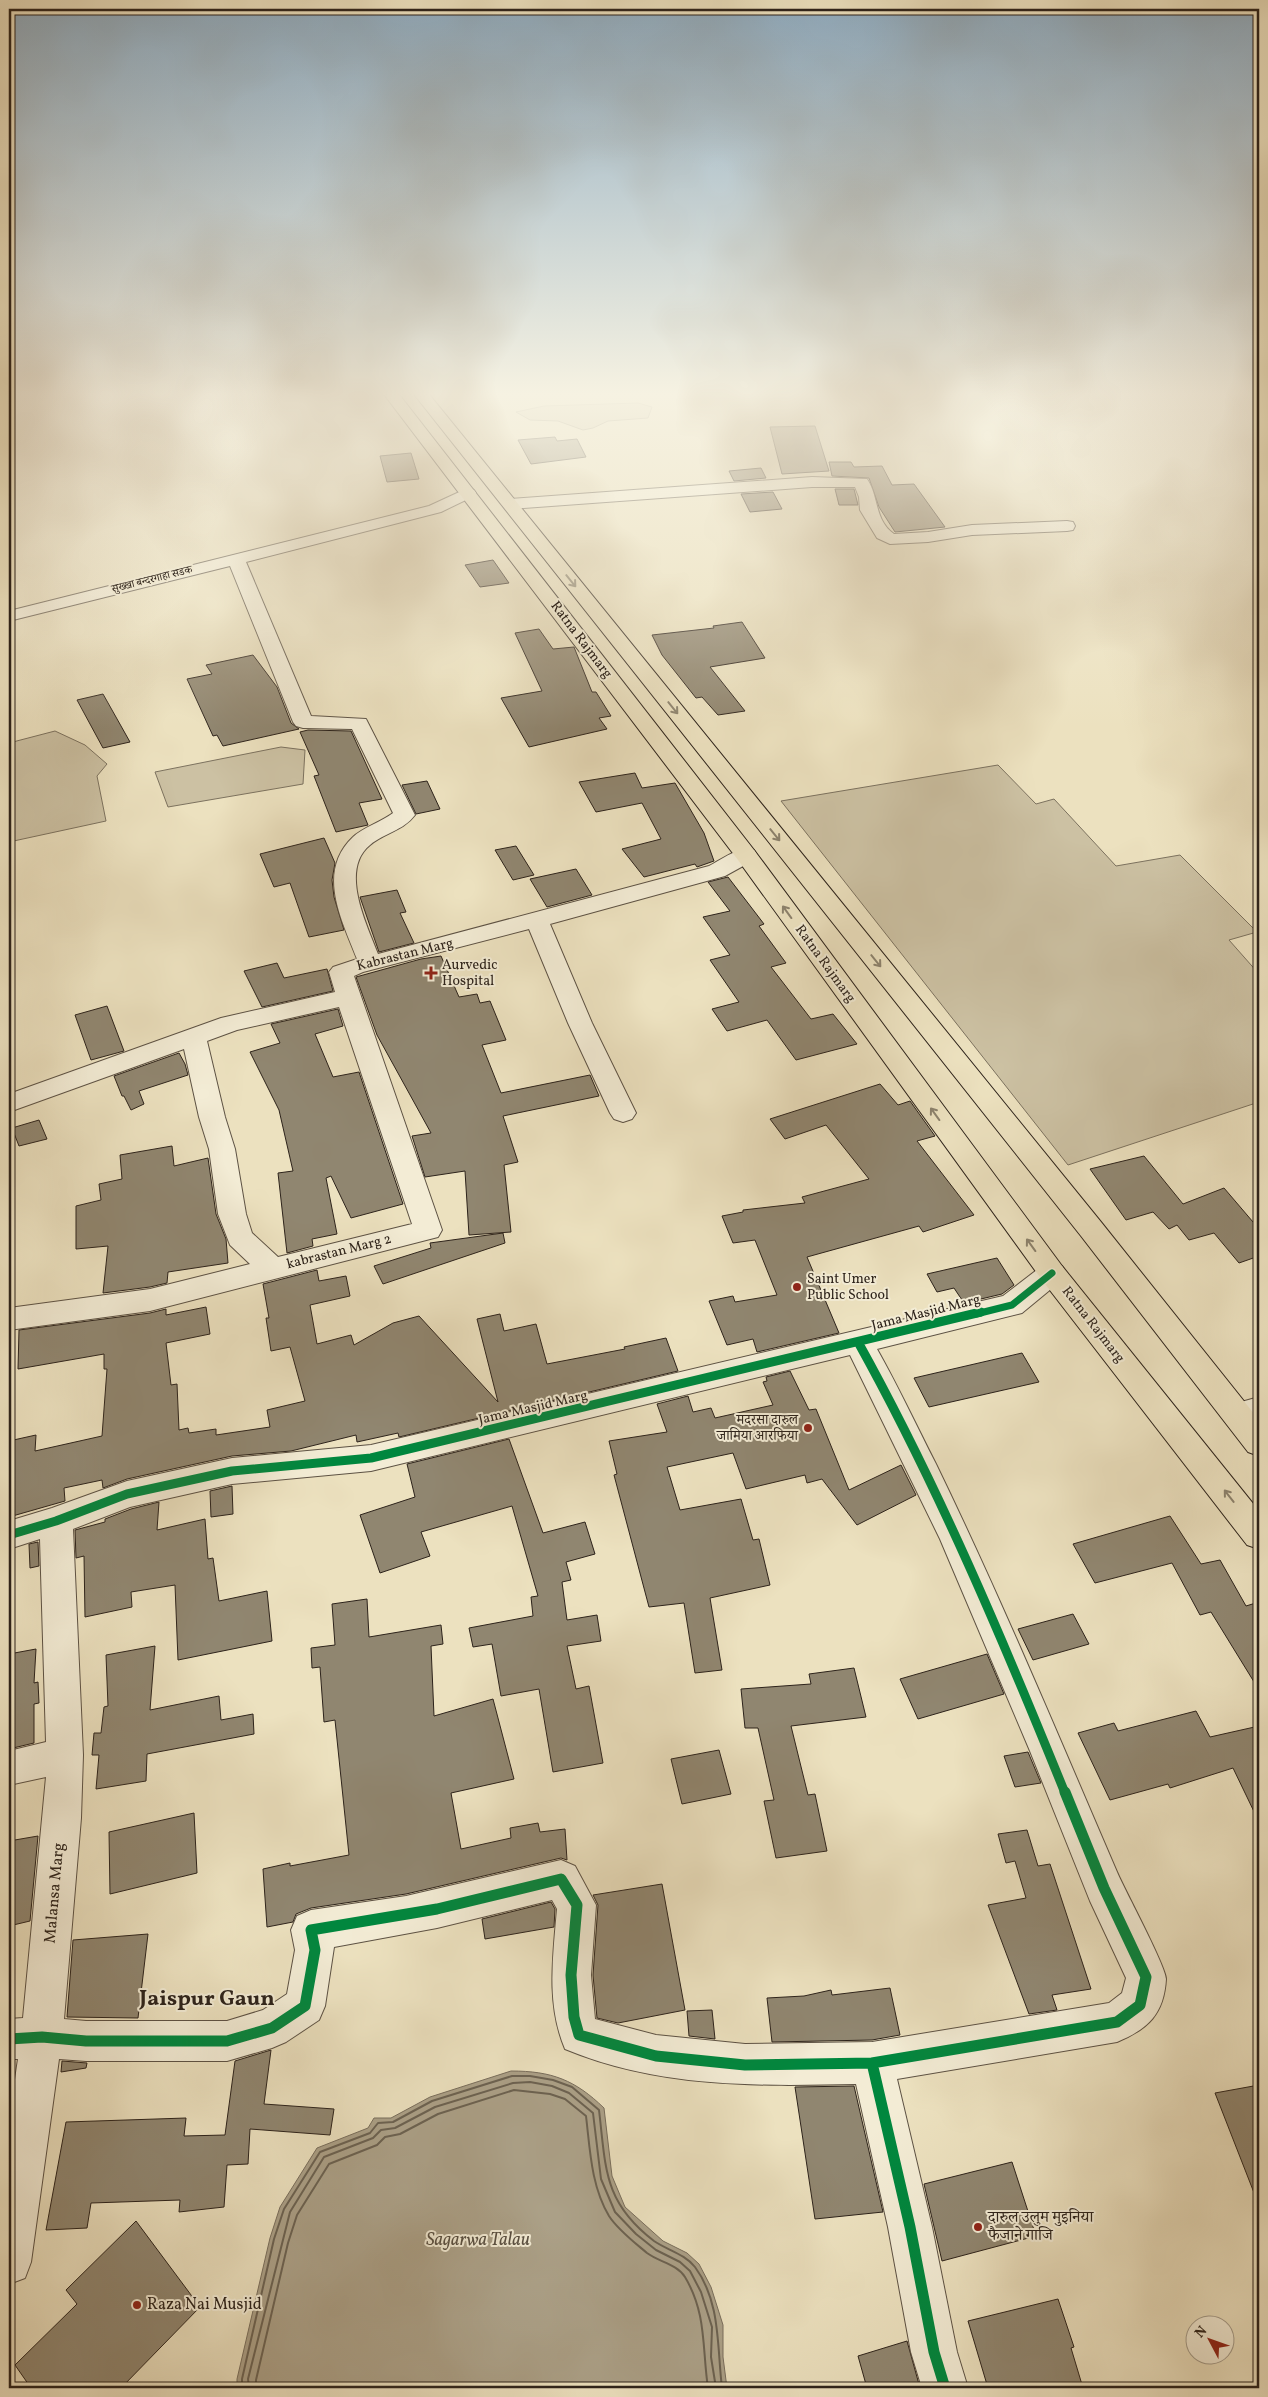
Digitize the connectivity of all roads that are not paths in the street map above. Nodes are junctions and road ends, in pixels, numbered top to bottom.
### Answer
1 (442, 505) edge
2 (477, 505) edge
3 (511, 505) edge
4 (868, 505) edge
5 (1067, 526) dead end
6 (236, 558) junction
7 (9, 616) edge
8 (746, 855) junction
9 (537, 921) junction
10 (370, 963) junction
11 (348, 997) junction
12 (192, 1038) junction
13 (9, 1103) edge
14 (623, 1113) dead end
15 (271, 1268) junction
16 (1052, 1273) junction
17 (9, 1319) edge
18 (858, 1342) junction
19 (1248, 1412) edge
20 (1259, 1443) edge
21 (56, 1521) junction
22 (1259, 1534) edge
23 (9, 1535) edge
24 (65, 1754) junction
25 (9, 1768) edge
26 (25, 2038) edge
27 (872, 2063) junction
28 (9, 2262) edge
29 (945, 2388) edge

1 - 6 street, सुख्खा बन्दरगाहा सडक
2 - 8 highway, Ratna Rajmarg
3 -> 19 highway, Ratna Rajmarg
4 - 5 street
6 - 7 street, सुख्खा बन्दरगाहा सडक
6 - 10 street
8 - 9 street, Kabrastan Marg
16 -> 8 highway, Ratna Rajmarg
9 - 10 street, Kabrastan Marg
9 - 14 street
10 - 11 street, Kabrastan Marg
11 - 12 street
11 - 15 street, kabrastan Marg 2
12 - 13 street
12 - 15 street
15 - 17 street, kabrastan Marg 2
16 - 18 street, Jama Masjid Marg
22 -> 16 highway, Ratna Rajmarg
18 - 21 street, Jama Masjid Marg
18 - 27 street
19 - 20 highway, Ratna Rajmarg
21 - 23 street, Jama Masjid Marg
21 - 24 street, Malansa Marg
24 - 25 street
24 - 26 street, Malansa Marg
26 - 27 street
26 - 28 street, Malansa Marg
27 - 29 street

